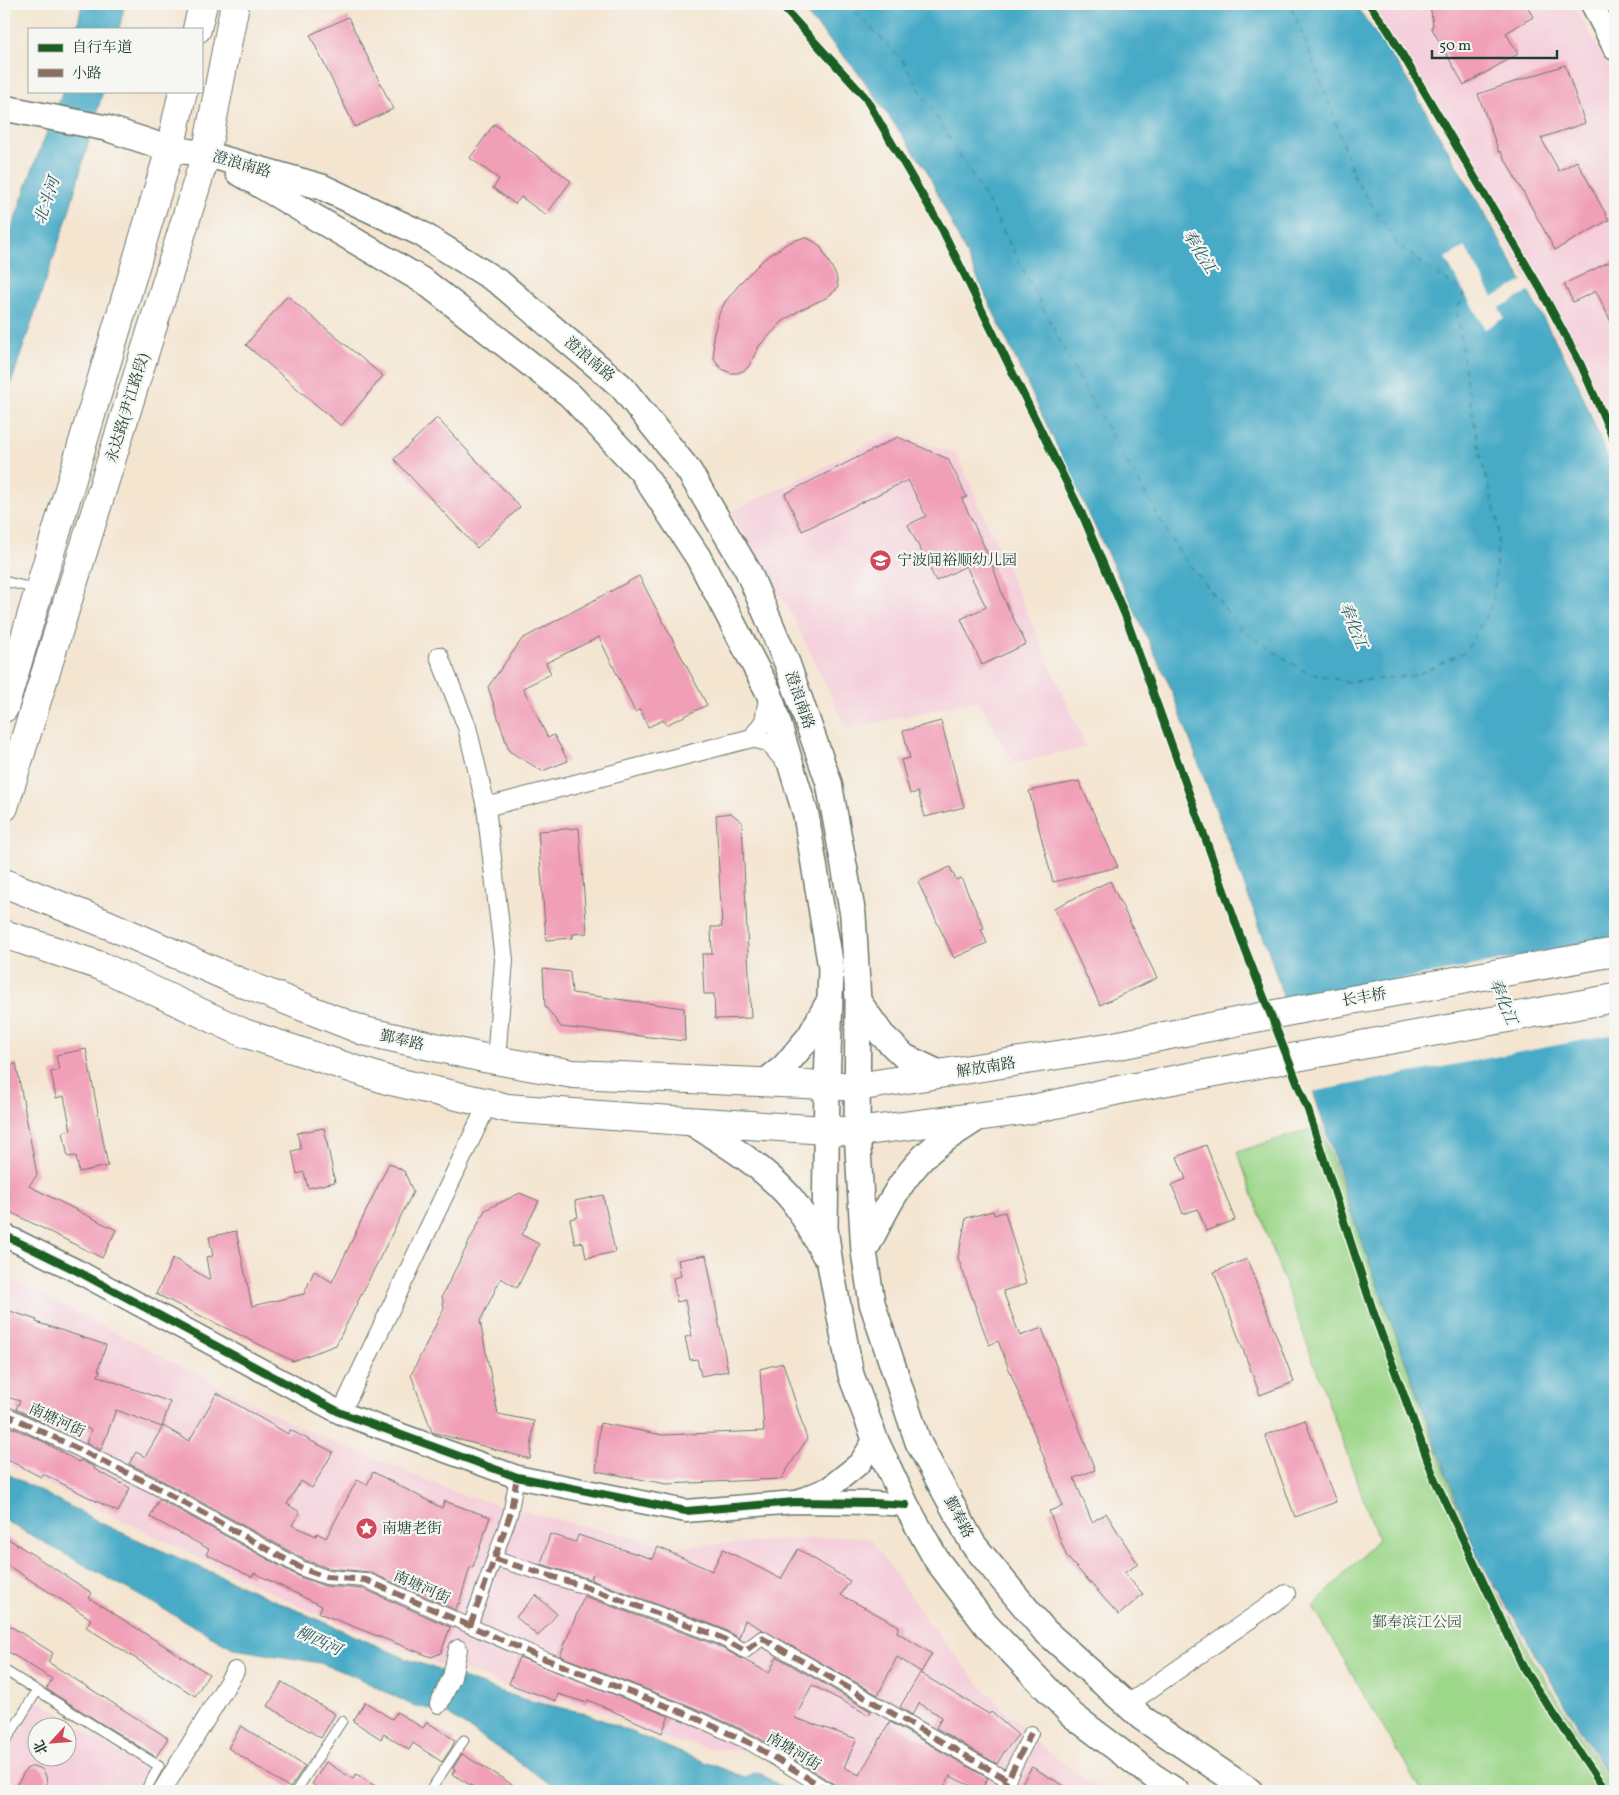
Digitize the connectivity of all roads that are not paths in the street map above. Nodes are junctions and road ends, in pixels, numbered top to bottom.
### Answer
1 (203, 4) edge
2 (235, 4) edge
3 (1592, 4) edge
4 (197, 28) edge
5 (1615, 49) edge
6 (183, 92) edge
7 (8, 109) edge
8 (170, 149) junction
9 (206, 154) junction
10 (4, 581) edge
11 (39, 590) junction
12 (439, 656) dead end
13 (769, 693) junction
14 (4, 708) edge
15 (752, 738) junction
16 (792, 770) junction
17 (4, 807) edge
18 (486, 807) junction
19 (4, 883) edge
20 (4, 934) edge
21 (1615, 952) edge
22 (1615, 998) edge
23 (830, 1001) junction
24 (858, 1001) junction
25 (1114, 1046) joint
26 (496, 1060) junction
27 (941, 1074) junction
28 (765, 1082) junction
29 (827, 1085) junction
30 (857, 1086) junction
31 (488, 1103) junction
32 (979, 1117) junction
33 (689, 1122) junction
34 (827, 1130) junction
35 (857, 1132) junction
36 (4, 1235) edge
37 (864, 1252) junction
38 (830, 1264) junction
39 (4, 1413) edge
40 (341, 1413) junction
41 (874, 1439) junction
42 (517, 1477) junction
43 (795, 1502) junction
44 (906, 1505) junction
45 (495, 1559) junction
46 (1286, 1594) dead end
47 (470, 1626) junction
48 (458, 1649) dead end
49 (4, 1670) edge
50 (234, 1671) dead end
51 (37, 1691) junction
52 (439, 1704) dead end
53 (1127, 1705) junction
54 (342, 1721) dead end
55 (1031, 1733) dead end
56 (464, 1740) dead end
57 (4, 1744) edge
58 (1005, 1785) edge
59 (145, 1791) edge
60 (162, 1791) edge
61 (296, 1791) edge
62 (430, 1791) edge
63 (829, 1791) edge
64 (1176, 1791) edge
65 (1250, 1791) edge

1 - 4 main road
2 - 9 main road, 永达路(尹江路段)
3 - 5 street
6 - 8 main road
7 - 8 main road
8 - 9 main road
8 - 11 main road
9 - 13 main road, 澄浪南路
9 - 17 main road, 永达路(尹江路段)
9 - 24 main road, 澄浪南路
10 - 11 lane
11 - 14 main road
12 - 18 street
13 - 15 street
13 - 16 main road, 澄浪南路
15 - 16 street
15 - 18 street
16 - 23 main road, 澄浪南路
18 - 26 street
19 - 26 main road, 鄞奉路
20 - 31 main road
21 - 25 main road, 长丰桥
22 - 32 main road
23 - 28 main road
23 - 29 main road, 澄浪南路
24 - 27 main road
24 - 30 main road, 澄浪南路
25 - 27 main road, 解放南路
26 - 28 main road, 鄞奉路
27 - 30 main road, 解放南路
28 - 29 main road, 鄞奉路
29 - 30 main road, 鄞奉路
29 - 34 main road
30 - 35 main road, 鄞奉路
31 - 33 main road
31 - 40 street
32 - 35 main road
32 - 37 main road
33 - 34 main road
33 - 38 main road
34 - 35 main road
34 - 38 main road
35 - 37 main road, 鄞奉路
36 - 40 street
37 - 53 main road, 鄞奉路
38 - 41 main road
39 - 47 street, 南塘河街
40 - 42 street
41 - 43 street
41 - 44 main road
42 - 43 street
42 - 45 street
43 - 44 street
44 - 64 main road
45 - 47 street
45 - 58 street
46 - 53 street
47 - 63 street, 南塘河街
48 - 52 street
49 - 51 lane
50 - 60 street
51 - 57 lane
51 - 59 lane
53 - 65 main road, 鄞奉路
54 - 61 lane
55 - 58 street
56 - 62 lane

